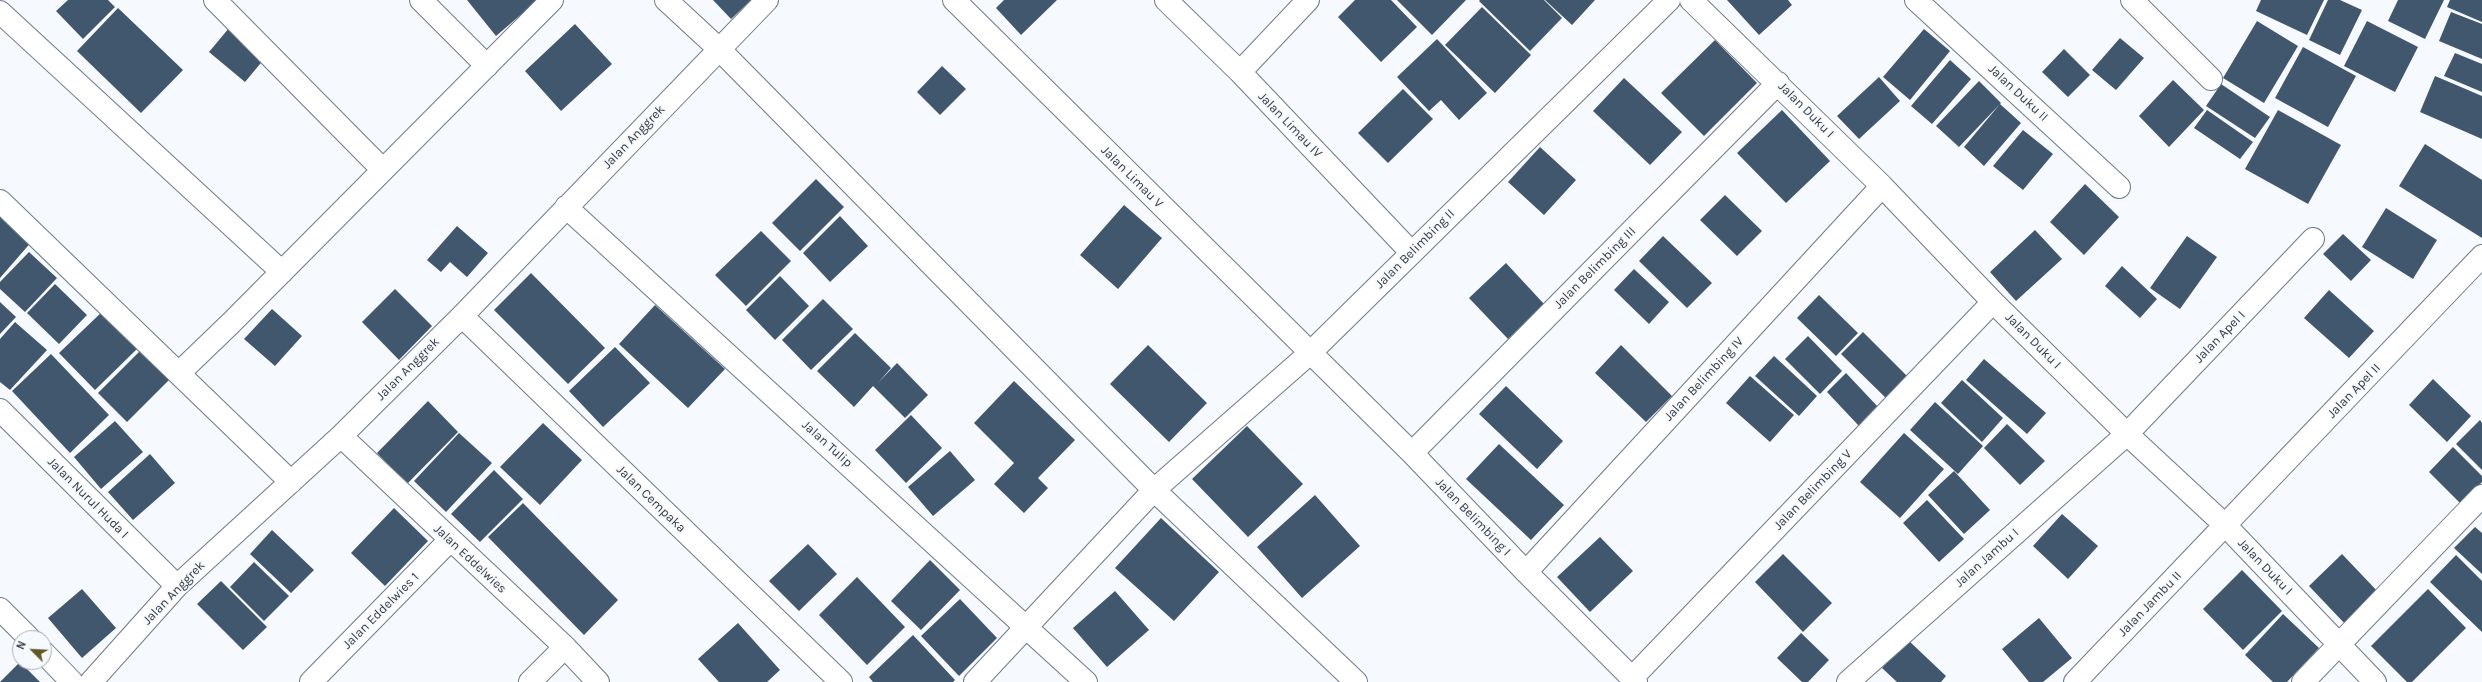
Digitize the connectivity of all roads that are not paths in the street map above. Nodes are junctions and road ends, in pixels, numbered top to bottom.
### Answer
1 (215, 0) edge
2 (421, 0) edge
3 (552, 0) edge
4 (666, 0) edge
5 (767, 0) edge
6 (954, 0) edge
7 (1166, 0) edge
8 (1308, 0) edge
9 (1669, 0) edge
10 (1691, 0) edge
11 (1916, 0) edge
12 (2132, 0) edge
13 (0, 12) edge
14 (719, 49) junction
15 (487, 66) junction
16 (1240, 72) junction
17 (2211, 79) dead end
18 (1778, 82) junction
19 (383, 170) junction
20 (1882, 186) junction
21 (2119, 187) dead end
22 (0, 201) edge
23 (566, 207) junction
24 (2313, 239) dead end
25 (1411, 252) junction
26 (2482, 256) edge
27 (282, 272) junction
28 (1993, 302) junction
29 (462, 316) junction
30 (1309, 354) junction
31 (179, 373) junction
32 (0, 410) edge
33 (2127, 434) junction
34 (341, 436) junction
35 (1412, 453) junction
36 (291, 482) junction
37 (1154, 490) junction
38 (2482, 496) edge
39 (2226, 526) junction
40 (450, 540) junction
41 (1526, 572) junction
42 (177, 586) junction
43 (0, 608) edge
44 (1028, 627) junction
45 (21, 630) edge
46 (2341, 644) junction
47 (565, 647) junction
48 (52, 661) edge
49 (1634, 680) edge
50 (72, 682) edge
51 (91, 682) edge
52 (311, 682) edge
53 (530, 682) edge
54 (598, 682) edge
55 (841, 682) edge
56 (975, 682) edge
57 (1086, 682) edge
58 (1356, 682) edge
59 (1848, 682) edge
60 (2075, 682) edge
61 (2303, 682) edge
62 (2375, 682) edge

1 - 19 street
2 - 15 street
3 - 15 street
4 - 14 street
5 - 14 street, Jalan Anggrek
6 - 30 street, Jalan Limau V
7 - 16 street, Jalan Limau IV
8 - 16 street
9 - 25 street, Jalan Belimbing II
10 - 18 street, Jalan Duku I
11 - 21 street, Jalan Duku II
12 - 17 street
13 - 27 street
14 - 23 street, Jalan Anggrek
14 - 37 street
15 - 19 street
16 - 25 street, Jalan Limau IV
18 - 20 street, Jalan Duku I
18 - 35 street, Jalan Belimbing III
19 - 27 street
20 - 28 street, Jalan Duku I
20 - 41 street, Jalan Belimbing IV
22 - 31 street
23 - 29 street, Jalan Anggrek
23 - 44 street, Jalan Tulip
24 - 33 street, Jalan Apel I
25 - 30 street, Jalan Belimbing II
26 - 39 street, Jalan Apel II
27 - 31 street
28 - 33 street, Jalan Duku I
28 - 49 street, Jalan Belimbing V
29 - 34 street, Jalan Anggrek
29 - 55 street, Jalan Cempaka
30 - 35 street, Jalan Belimbing I
30 - 37 street, Jalan Belimbing II
31 - 36 street
32 - 42 street, Jalan Nurul Huda I
33 - 39 street, Jalan Duku I
33 - 59 street, Jalan Jambu I
34 - 36 street, Jalan Anggrek
34 - 40 street, Jalan Eddelwies
35 - 41 street, Jalan Belimbing I
36 - 42 street, Jalan Anggrek
37 - 44 street, Jalan Belimbing II
37 - 58 street
38 - 46 street
39 - 46 street, Jalan Duku I
39 - 60 street, Jalan Jambu II
40 - 47 street, Jalan Eddelwies
40 - 52 street, Jalan Eddelwies 1
41 - 49 street, Jalan Belimbing I
42 - 51 street, Jalan Anggrek
43 - 45 street
44 - 56 street, Jalan Belimbing II
44 - 57 street, Jalan Tulip
46 - 61 street
46 - 62 street, Jalan Duku I
47 - 53 street
47 - 54 street, Jalan Eddelwies
48 - 50 street

